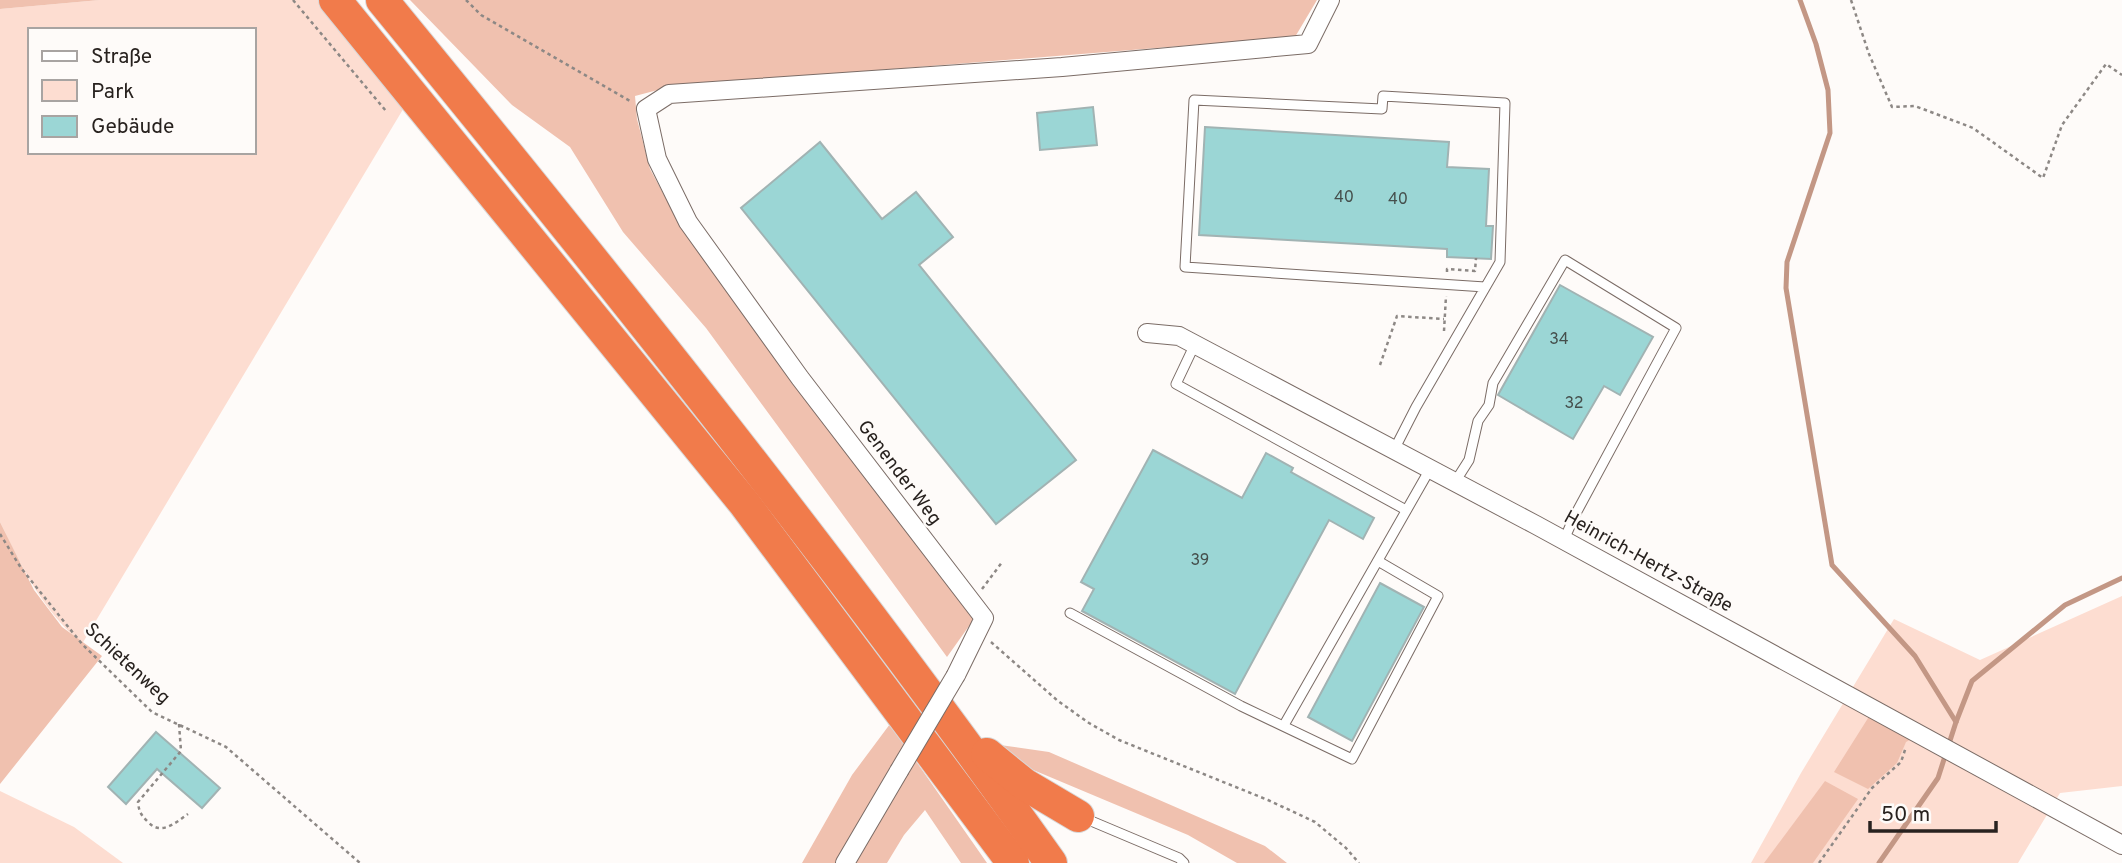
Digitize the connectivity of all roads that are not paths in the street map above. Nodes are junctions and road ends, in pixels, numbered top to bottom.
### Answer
1 (335, 0) edge
2 (382, 0) edge
3 (1330, 0) edge
4 (1485, 287) junction
5 (1147, 333) dead end
6 (1195, 345) junction
7 (1394, 450) junction
8 (1430, 469) junction
9 (1455, 482) junction
10 (1406, 510) junction
11 (1564, 540) junction
12 (1378, 561) junction
13 (1070, 613) dead end
14 (939, 709) junction
15 (1284, 725) junction
16 (1078, 816) joint
17 (2122, 845) edge
18 (845, 863) edge
19 (1013, 863) edge
20 (1051, 863) edge
21 (1184, 863) edge

1 - 19 highway
2 - 14 highway
3 - 18 street, Genender Weg, bridge
4 - 4 lane
4 - 7 lane
5 - 6 street, Heinrich-Hertz-Straße
6 - 7 street, Heinrich-Hertz-Straße
6 - 10 lane
7 - 8 street, Heinrich-Hertz-Straße
8 - 9 street, Heinrich-Hertz-Straße
8 - 10 lane
9 - 11 street, Heinrich-Hertz-Straße
9 - 11 lane
10 - 12 lane
11 - 17 street, Heinrich-Hertz-Straße
12 - 15 lane
12 - 15 lane
13 - 15 lane
14 - 16 highway
14 - 20 highway
16 - 21 lane

